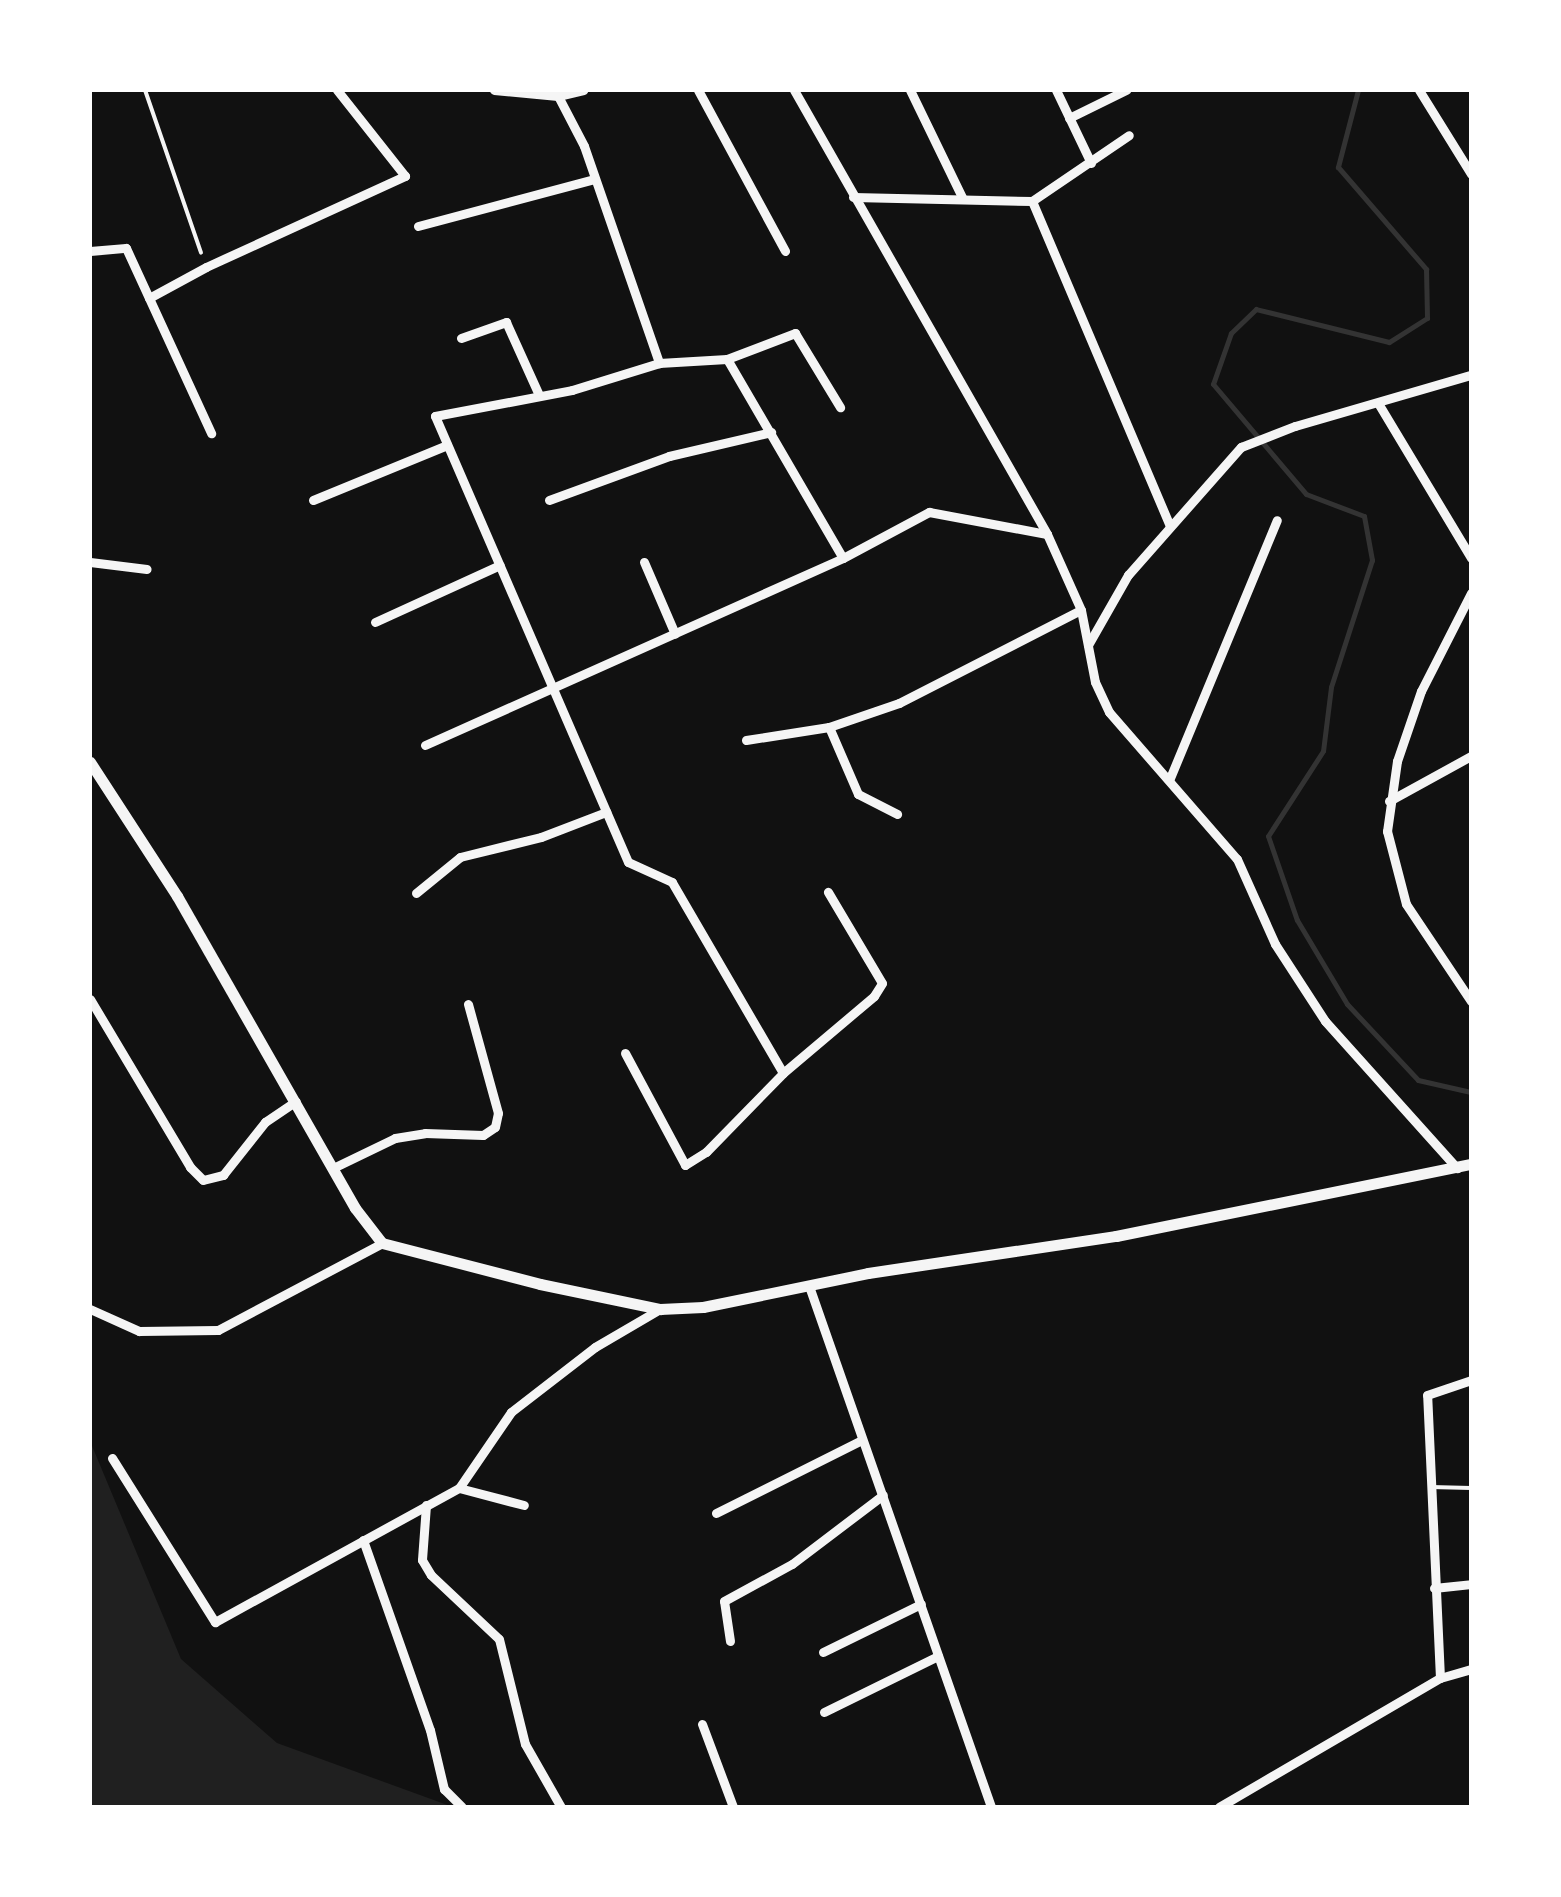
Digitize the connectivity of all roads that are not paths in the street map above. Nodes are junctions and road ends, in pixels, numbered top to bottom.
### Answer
1 (337, 90) edge
2 (494, 90) edge
3 (583, 90) edge
4 (698, 90) edge
5 (794, 90) edge
6 (910, 90) edge
7 (1056, 90) edge
8 (1126, 90) edge
9 (1419, 90) edge
10 (558, 96) junction
11 (1070, 118) junction
12 (1129, 135) dead end
13 (1091, 163) junction
14 (1471, 174) edge
15 (595, 179) junction
16 (853, 197) junction
17 (964, 199) junction
18 (1032, 201) junction
19 (418, 226) dead end
20 (90, 251) edge
21 (786, 252) dead end
22 (149, 298) junction
23 (461, 338) dead end
24 (727, 359) junction
25 (659, 362) junction
26 (1471, 375) edge
27 (539, 395) junction
28 (1378, 403) junction
29 (840, 408) dead end
30 (771, 432) junction
31 (211, 433) dead end
32 (448, 445) junction
33 (313, 500) dead end
34 (548, 500) dead end
35 (1277, 520) dead end
36 (1170, 526) junction
37 (1046, 534) junction
38 (844, 558) junction
39 (1471, 558) edge
40 (90, 562) edge
41 (644, 562) dead end
42 (500, 566) junction
43 (146, 569) dead end
44 (1471, 593) edge
45 (1081, 610) junction
46 (376, 622) dead end
47 (675, 634) junction
48 (1088, 645) junction
49 (551, 689) junction
50 (829, 727) junction
51 (746, 740) dead end
52 (425, 746) dead end
53 (1471, 756) edge
54 (90, 762) edge
55 (1170, 778) junction
56 (1389, 801) junction
57 (606, 812) junction
58 (897, 814) dead end
59 (828, 892) dead end
60 (416, 893) dead end
61 (90, 998) edge
62 (1471, 1001) edge
63 (468, 1004) dead end
64 (625, 1053) dead end
65 (783, 1073) junction
66 (296, 1101) junction
67 (1471, 1164) edge
68 (333, 1168) junction
69 (1456, 1168) junction
70 (382, 1243) junction
71 (808, 1286) junction
72 (90, 1309) edge
73 (660, 1309) junction
74 (1471, 1380) edge
75 (862, 1440) junction
76 (112, 1458) dead end
77 (1428, 1486) junction
78 (459, 1488) junction
79 (1471, 1488) edge
80 (883, 1496) junction
81 (426, 1505) junction
82 (524, 1505) dead end
83 (716, 1514) dead end
84 (364, 1540) junction
85 (1471, 1584) edge
86 (1434, 1588) junction
87 (921, 1604) junction
88 (730, 1641) dead end
89 (823, 1652) dead end
90 (938, 1656) junction
91 (1471, 1669) edge
92 (1440, 1678) junction
93 (824, 1712) dead end
94 (702, 1724) dead end
95 (462, 1807) edge
96 (560, 1807) edge
97 (733, 1807) edge
98 (990, 1807) edge
99 (1219, 1807) edge

1 - 22 street
2 - 10 street
3 - 10 street
4 - 21 street
5 - 16 street
6 - 17 street
7 - 11 street
8 - 11 street
9 - 14 street
10 - 15 street
11 - 13 street
12 - 13 street
13 - 18 street
15 - 19 street
15 - 25 street
16 - 17 street
16 - 37 street
17 - 18 street
18 - 36 street
20 - 22 street
22 - 31 street
23 - 27 street
24 - 25 street
24 - 29 street
24 - 30 street
25 - 27 street
26 - 28 street
27 - 32 street
28 - 36 street
28 - 39 street
30 - 34 street
30 - 38 street
32 - 33 street
32 - 42 street
35 - 55 street
36 - 48 street
37 - 38 street
37 - 45 street
38 - 47 street
40 - 43 street
41 - 47 street
42 - 46 street
42 - 49 street
44 - 56 street
45 - 48 street
45 - 50 street
47 - 49 street
48 - 55 street
49 - 52 street
49 - 57 street
50 - 51 street
50 - 58 street
53 - 56 street
54 - 66 street
55 - 69 street
56 - 62 street
57 - 60 street
57 - 65 street
59 - 65 street
61 - 66 street
63 - 68 street
64 - 65 street
66 - 68 street
67 - 69 street
68 - 70 street
69 - 71 street
70 - 72 street
70 - 73 street
71 - 73 street
71 - 75 street
73 - 78 street
74 - 77 street
75 - 80 street
75 - 83 street
76 - 84 street
77 - 79 lane
77 - 86 street
78 - 81 street
78 - 82 street
80 - 87 street
80 - 88 street
81 - 84 street
81 - 96 street
84 - 95 street
85 - 86 street
86 - 92 street
87 - 89 street
87 - 90 street
90 - 93 street
90 - 98 street
91 - 92 street
92 - 99 street
94 - 97 street

